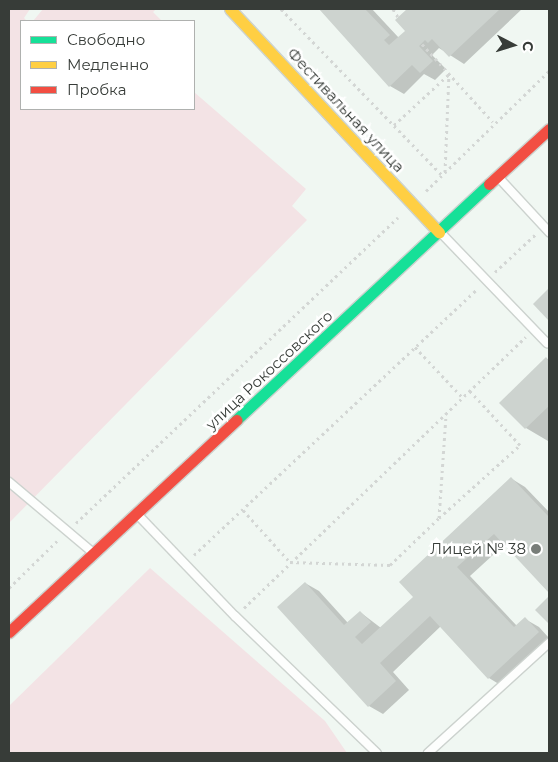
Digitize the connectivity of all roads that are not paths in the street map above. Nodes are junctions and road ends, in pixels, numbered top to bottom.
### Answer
1 (230, 9) edge
2 (549, 129) edge
3 (498, 177) junction
4 (546, 230) edge
5 (439, 232) junction
6 (547, 343) dead end
7 (9, 482) edge
8 (136, 513) junction
9 (94, 553) junction
10 (9, 632) edge
11 (549, 643) edge
12 (377, 753) edge
13 (428, 753) edge

1 - 5 street, Фестивальная улица
2 - 3 street, улица Рокоссовского
3 - 4 lane
3 - 5 street, улица Рокоссовского
5 - 6 lane
5 - 8 street, улица Рокоссовского
7 - 9 lane
8 - 9 street, улица Рокоссовского
8 - 12 lane
9 - 10 street, улица Рокоссовского
11 - 13 lane

